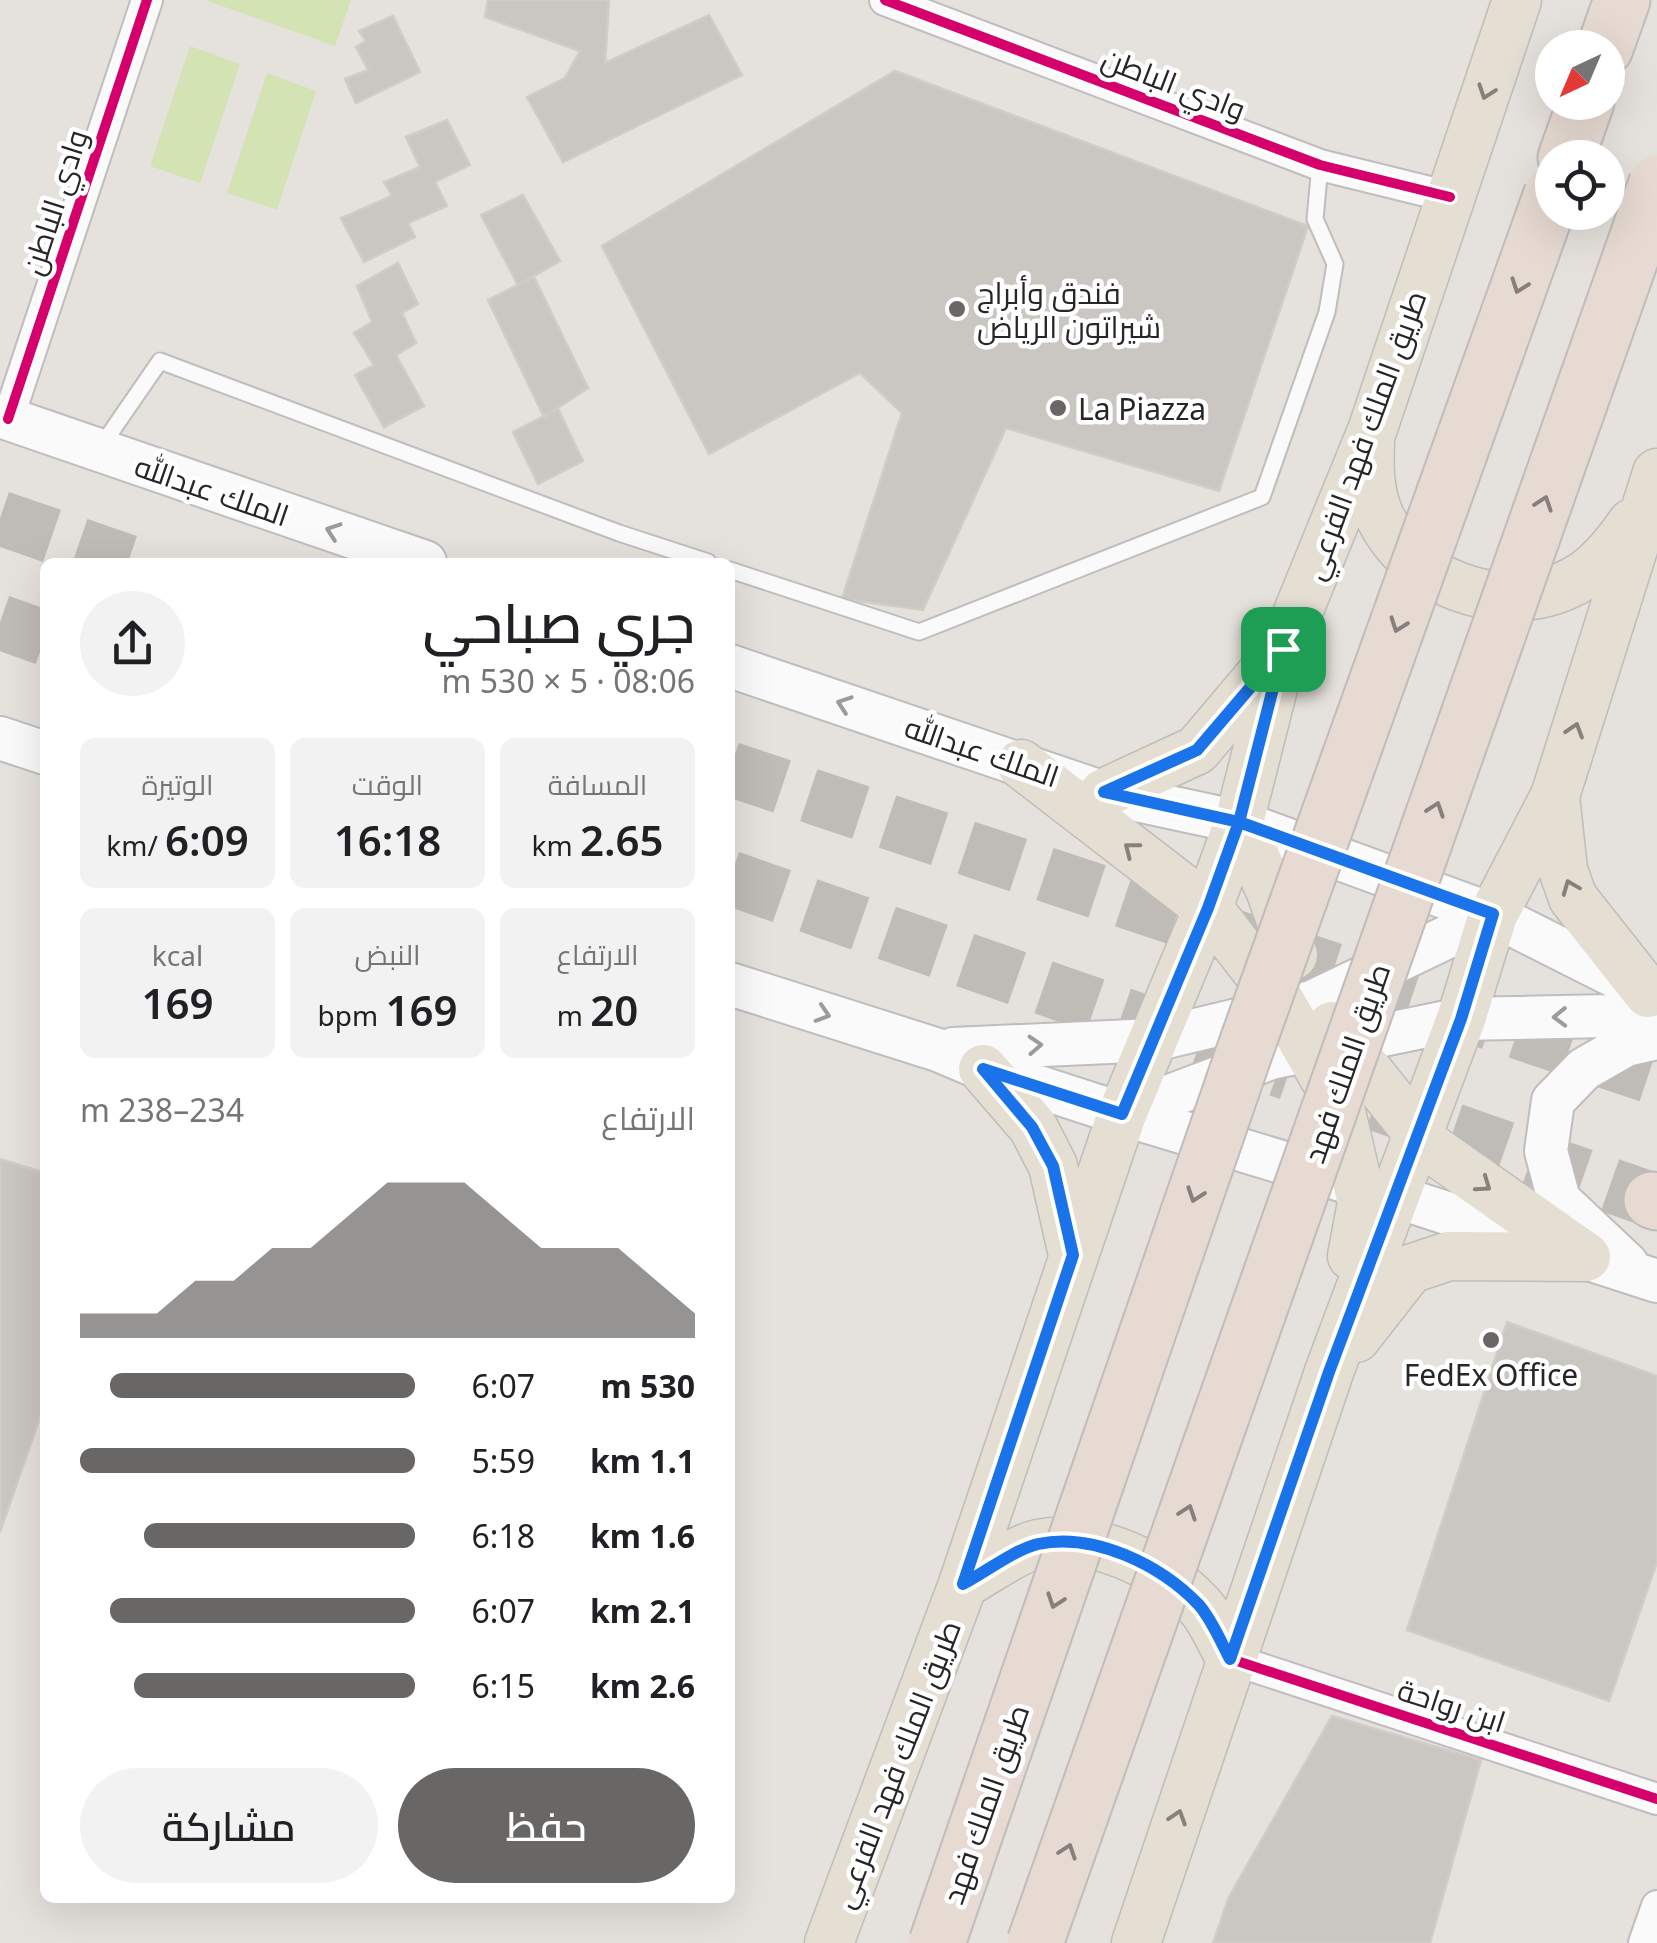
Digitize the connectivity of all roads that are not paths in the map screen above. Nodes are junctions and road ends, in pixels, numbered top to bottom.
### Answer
1 (147, 0) edge
2 (885, 0) edge
3 (1517, 0) edge
4 (1622, 0) edge
5 (940, 10) edge
6 (1611, 30) edge
7 (1320, 165) junction
8 (1657, 183) edge
9 (1450, 198) junction
10 (1539, 230) edge
11 (4, 417) edge
12 (1372, 428) junction
13 (98, 452) junction
14 (1652, 486) edge
15 (413, 558) edge
16 (696, 558) edge
17 (735, 572) edge
18 (1283, 649) junction
19 (735, 668) edge
20 (0, 738) edge
21 (40, 752) edge
22 (1022, 764) junction
23 (1104, 792) junction
24 (1555, 796) junction
25 (1239, 822) junction
26 (1208, 908) junction
27 (1493, 914) junction
28 (735, 986) edge
29 (1654, 1002) edge
30 (1298, 1005) junction
31 (1461, 1019) junction
32 (1657, 1038) edge
33 (1154, 1040) junction
34 (1327, 1046) junction
35 (938, 1050) junction
36 (983, 1069) junction
37 (1122, 1114) junction
38 (1418, 1133) junction
39 (1376, 1190) junction
40 (1073, 1255) junction
41 (1586, 1257) junction
42 (1648, 1277) edge
43 (1329, 1372) junction
44 (963, 1584) junction
45 (1230, 1659) junction
46 (1657, 1799) edge
47 (1657, 1906) edge
48 (828, 1943) edge
49 (937, 1943) edge
50 (1036, 1943) edge
51 (1136, 1943) edge
52 (1644, 1943) edge

1 - 11 street, وادي الباطن
2 - 5 street, وادي الباطن
3 -> 9 main road, طريق الملك فهد الفرعي
4 - 6 highway
5 - 7 street, وادي الباطن
7 - 9 street, وادي الباطن
7 - 17 lane
50 -> 8 highway, طريق الملك فهد, bridge
9 - 12 main road, طريق الملك فهد الفرعي
10 -> 49 highway, طريق الملك فهد, bridge
11 - 13 main road, الملك عبدالله
12 - 14 main road
12 - 18 main road, طريق الملك فهد الفرعي
15 -> 13 main road, الملك عبدالله
13 - 16 lane
24 -> 14 main road
18 - 23 main road
18 - 25 main road, طريق الملك فهد الفرعي
22 -> 19 main road, الملك عبدالله
20 - 21 main road
22 - 23 main road, الملك عبدالله
26 -> 22 main road
23 - 25 main road, الملك عبدالله
24 - 27 main road
29 -> 24 main road
25 - 26 main road, طريق الملك فهد الفرعي
25 - 27 main road, الملك عبدالله
25 - 30 main road
26 - 30 main road
26 - 33 main road, طريق الملك فهد الفرعي
27 - 29 main road
27 - 30 main road
27 - 31 main road
28 -> 35 main road
29 -> 31 main road
30 - 33 main road
30 - 34 main road
31 - 34 main road
31 - 38 main road
32 - 42 main road
35 -> 33 main road
33 - 37 main road, طريق الملك فهد الفرعي
34 - 37 main road
34 - 38 main road
34 - 39 main road
35 - 36 main road
36 - 37 main road
36 - 40 main road
37 - 39 main road
37 - 40 main road, طريق الملك فهد الفرعي
38 - 39 main road
38 -> 41 main road
39 - 41 main road
39 - 43 main road
40 - 44 main road, طريق الملك فهد الفرعي
41 - 42 main road
41 - 43 main road
43 - 45 main road
44 - 45 main road
44 - 48 main road, طريق الملك فهد الفرعي
45 - 46 street, ابن رواحة
51 -> 45 main road
47 - 52 street

